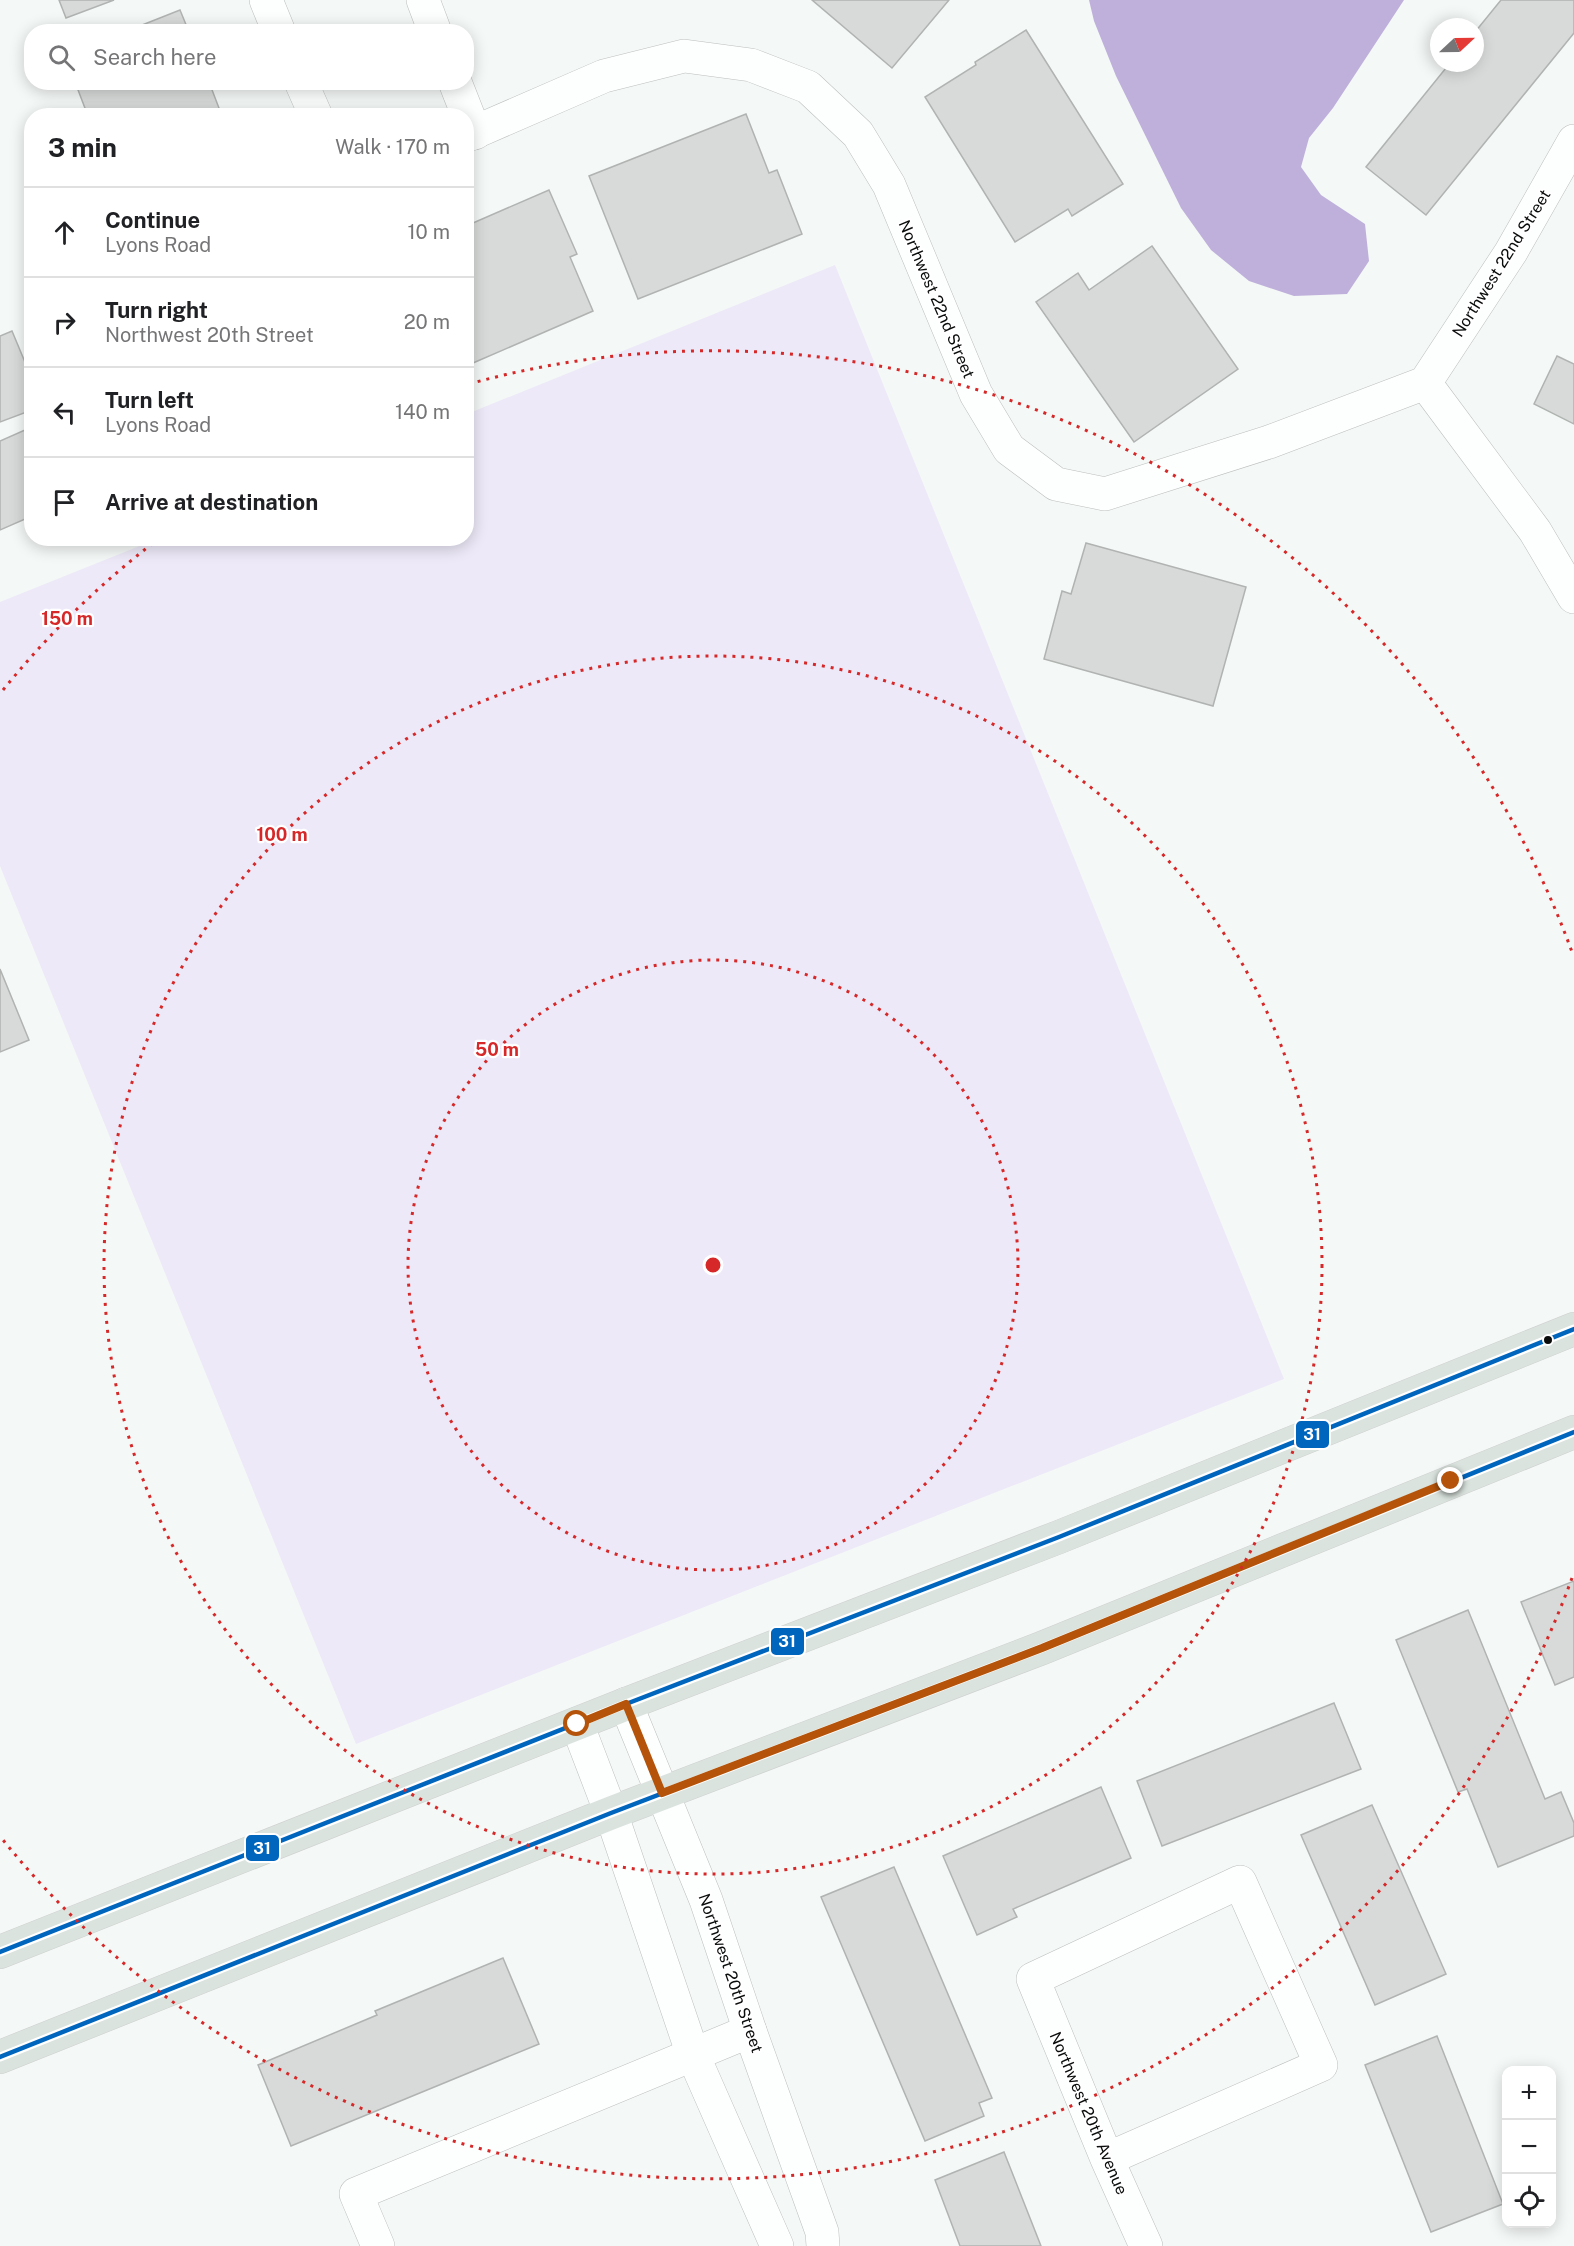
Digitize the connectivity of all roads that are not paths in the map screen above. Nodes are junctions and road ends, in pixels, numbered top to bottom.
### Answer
1 (266, 0) edge
2 (423, 0) edge
3 (276, 24) edge
4 (432, 24) edge
5 (305, 90) edge
6 (457, 90) edge
7 (312, 108) edge
8 (463, 108) edge
9 (474, 134) edge
10 (1574, 141) edge
11 (1425, 383) junction
12 (1574, 597) edge
13 (1574, 1329) edge
14 (1574, 1432) edge
15 (626, 1704) junction
16 (577, 1724) junction
17 (662, 1793) junction
18 (611, 1812) junction
19 (0, 1952) edge
20 (750, 2031) junction
21 (693, 2055) junction
22 (0, 2057) edge
23 (1107, 2159) junction
24 (378, 2246) edge
25 (777, 2246) edge
26 (823, 2246) edge
27 (1146, 2246) edge

1 - 3 street
2 - 4 street
5 - 7 street
6 - 8 street
9 - 11 street, Northwest 22nd Street
10 - 11 street, Northwest 22nd Street
11 - 12 street
13 - 15 main road
14 - 17 main road
15 - 16 main road
15 - 17 street, Northwest 20th Street
16 - 18 street
16 - 19 main road
17 - 18 main road
17 - 20 street, Northwest 20th Street
18 - 21 street
18 - 22 main road
20 - 21 street
20 - 26 street, Northwest 20th Street
21 - 24 street
21 - 25 street
23 - 23 street, Northwest 20th Avenue
23 - 27 street, Northwest 20th Avenue

